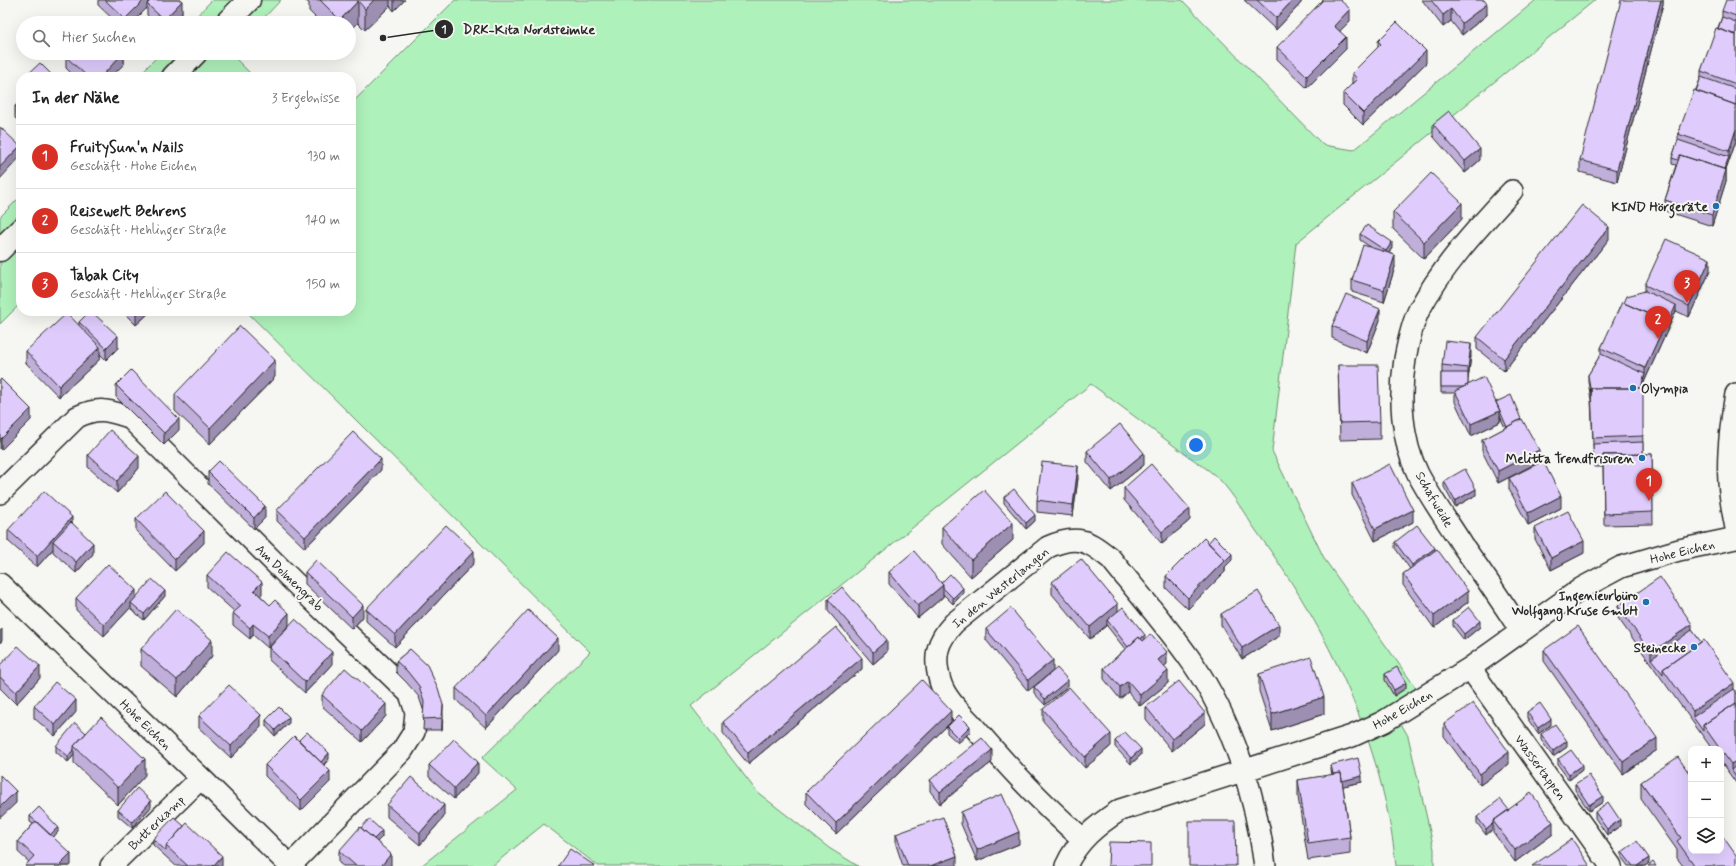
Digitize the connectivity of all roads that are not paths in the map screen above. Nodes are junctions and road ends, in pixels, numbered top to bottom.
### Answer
1 (249, 0) edge
2 (233, 16) edge
3 (189, 60) edge
4 (178, 72) edge
5 (1512, 191) dead end
6 (16, 234) edge
7 (0, 250) edge
8 (1736, 394) edge
9 (0, 493) edge
10 (1736, 528) edge
11 (1736, 538) edge
12 (0, 584) edge
13 (1521, 630) junction
14 (1470, 668) junction
15 (1244, 771) junction
16 (202, 778) junction
17 (1083, 839) junction
18 (111, 866) edge
19 (290, 866) edge
20 (1066, 866) edge
21 (1265, 866) edge
22 (1611, 866) edge

1 - 2 street
3 - 4 street
5 - 13 street, Schafweide
6 - 7 street
8 - 10 street
9 - 19 street, Am Dolmengrab
11 - 13 street, Hohe Eichen
12 - 16 street, Hohe Eichen
13 - 14 street, Hohe Eichen
14 - 15 street, Hohe Eichen
14 - 22 street, Wassertappen
15 - 17 street, Hohe Eichen
15 - 17 street, In den Westerlangen
15 - 21 street, In den Westerlangen
16 - 18 street, Butterkamp
16 - 19 street, Hohe Eichen
17 - 20 street, Hohe Eichen

